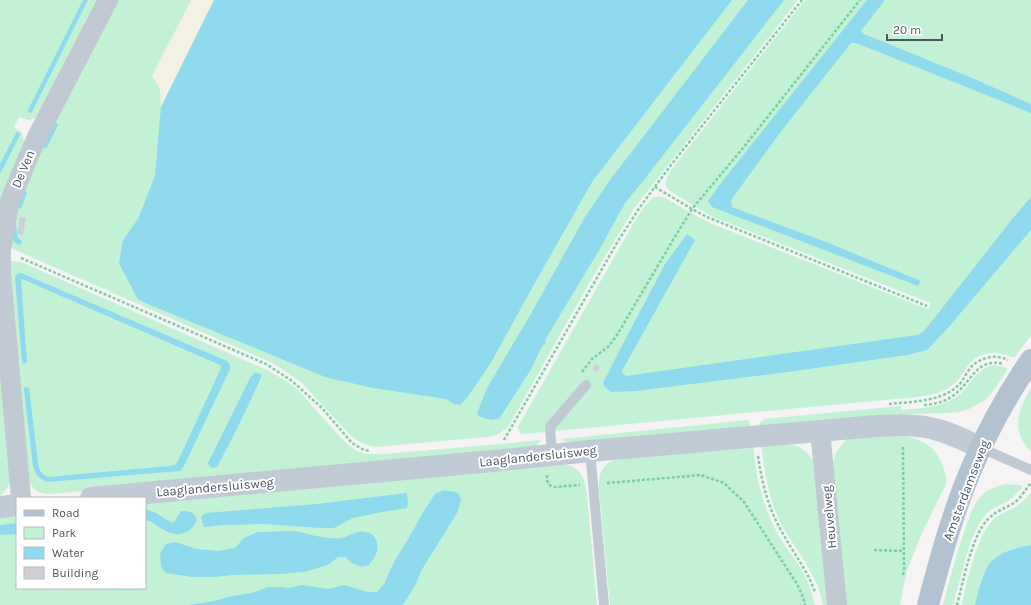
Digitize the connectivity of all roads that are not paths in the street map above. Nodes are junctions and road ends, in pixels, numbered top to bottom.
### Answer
1 (108, 0) edge
2 (1028, 365) edge
3 (586, 385) dead end
4 (820, 430) junction
5 (981, 448) junction
6 (590, 451) junction
7 (549, 455) junction
8 (1031, 470) edge
9 (21, 497) edge
10 (102, 497) edge
11 (16, 505) edge
12 (0, 507) edge
13 (604, 605) edge
14 (837, 605) edge
15 (928, 605) edge

1 - 9 street, De Ven
2 - 5 main road, Amsterdamseweg
3 - 7 lane
4 - 5 street, Laaglandersluisweg
4 - 6 street, Laaglandersluisweg
4 - 14 street, Heuvelweg
5 - 8 lane
5 - 15 main road, Amsterdamseweg
6 - 7 street, Laaglandersluisweg
6 - 13 lane
7 - 10 street, Laaglandersluisweg
11 - 12 street

